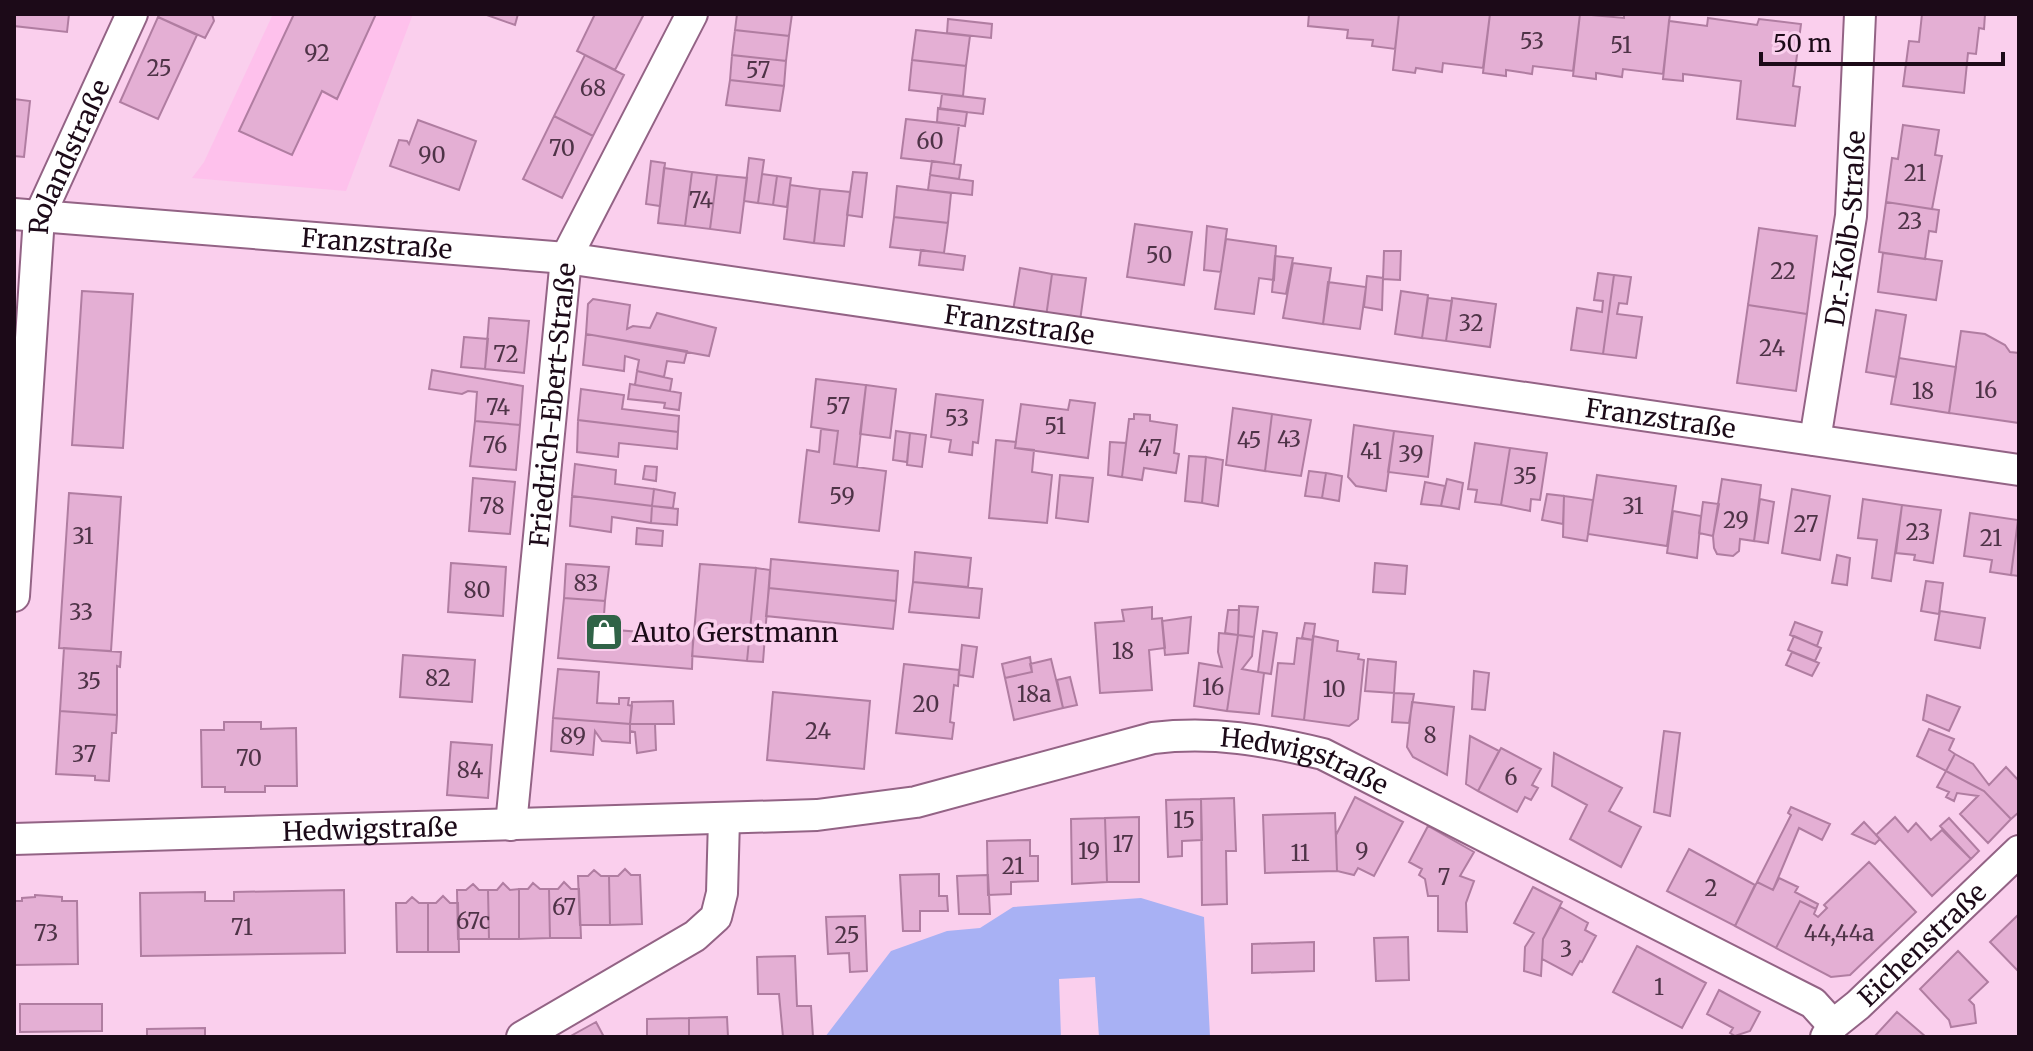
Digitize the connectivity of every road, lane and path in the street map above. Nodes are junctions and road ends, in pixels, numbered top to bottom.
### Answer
1 (132, 14) edge
2 (692, 14) edge
3 (1860, 14) edge
4 (26, 216) edge
5 (566, 258) junction
6 (1815, 440) junction
7 (2019, 470) edge
8 (14, 596) edge
9 (724, 819) junction
10 (511, 825) junction
11 (14, 839) edge
12 (2019, 851) edge
13 (1830, 1031) edge
14 (522, 1037) edge

1 - 4 street, Rolandstraße
2 - 5 street, Friedrich-Ebert-Straße
3 - 6 street, Dr.-Kolb-Straße
4 - 5 street, Franzstraße
4 - 8 street, Rolandstraße
5 - 6 street, Franzstraße
5 - 10 street, Friedrich-Ebert-Straße
6 - 7 street, Franzstraße
9 - 10 street, Hedwigstraße
9 - 13 street, Hedwigstraße
9 - 14 street
10 - 11 street, Hedwigstraße
12 - 13 street, Eichenstraße

